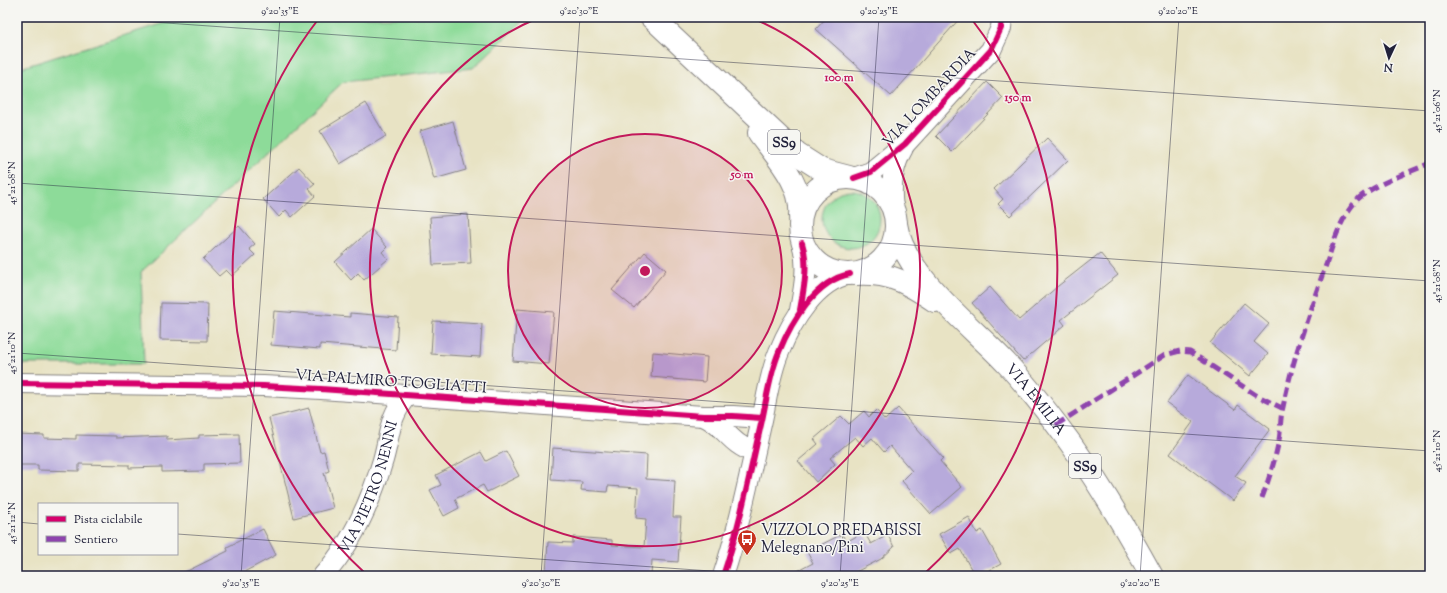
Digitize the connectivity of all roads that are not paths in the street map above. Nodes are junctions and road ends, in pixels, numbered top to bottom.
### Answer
1 (652, 17) edge
2 (1002, 17) edge
3 (725, 87) junction
4 (905, 144) junction
5 (854, 178) junction
6 (894, 216) junction
7 (800, 218) junction
8 (802, 243) junction
9 (851, 274) junction
10 (800, 310) junction
11 (957, 316) junction
12 (17, 383) edge
13 (407, 395) junction
14 (703, 416) junction
15 (762, 418) junction
16 (754, 452) junction
17 (323, 576) edge
18 (724, 576) edge
19 (1152, 576) edge

1 - 3 main road, SS9
2 - 4 street, VIA LOMBARDIA
3 - 5 main road, SS9
3 - 7 main road, SS9
4 - 5 street, VIA LOMBARDIA
4 - 6 street, VIA LOMBARDIA
5 - 6 main road
5 - 7 main road
6 - 9 main road
6 - 11 main road, VIA EMILIA / SS9
7 - 8 main road
8 - 9 main road
8 - 10 street
9 - 10 street
9 - 11 main road, VIA EMILIA / SS9
10 - 15 street
11 - 19 main road, VIA EMILIA / SS9
12 - 13 street, VIA PALMIRO TOGLIATTI
13 - 14 street, VIA PALMIRO TOGLIATTI
13 - 17 street, VIA PIETRO NENNI
14 - 15 street, VIA PALMIRO TOGLIATTI
14 - 16 street
15 - 16 street
16 - 18 street

